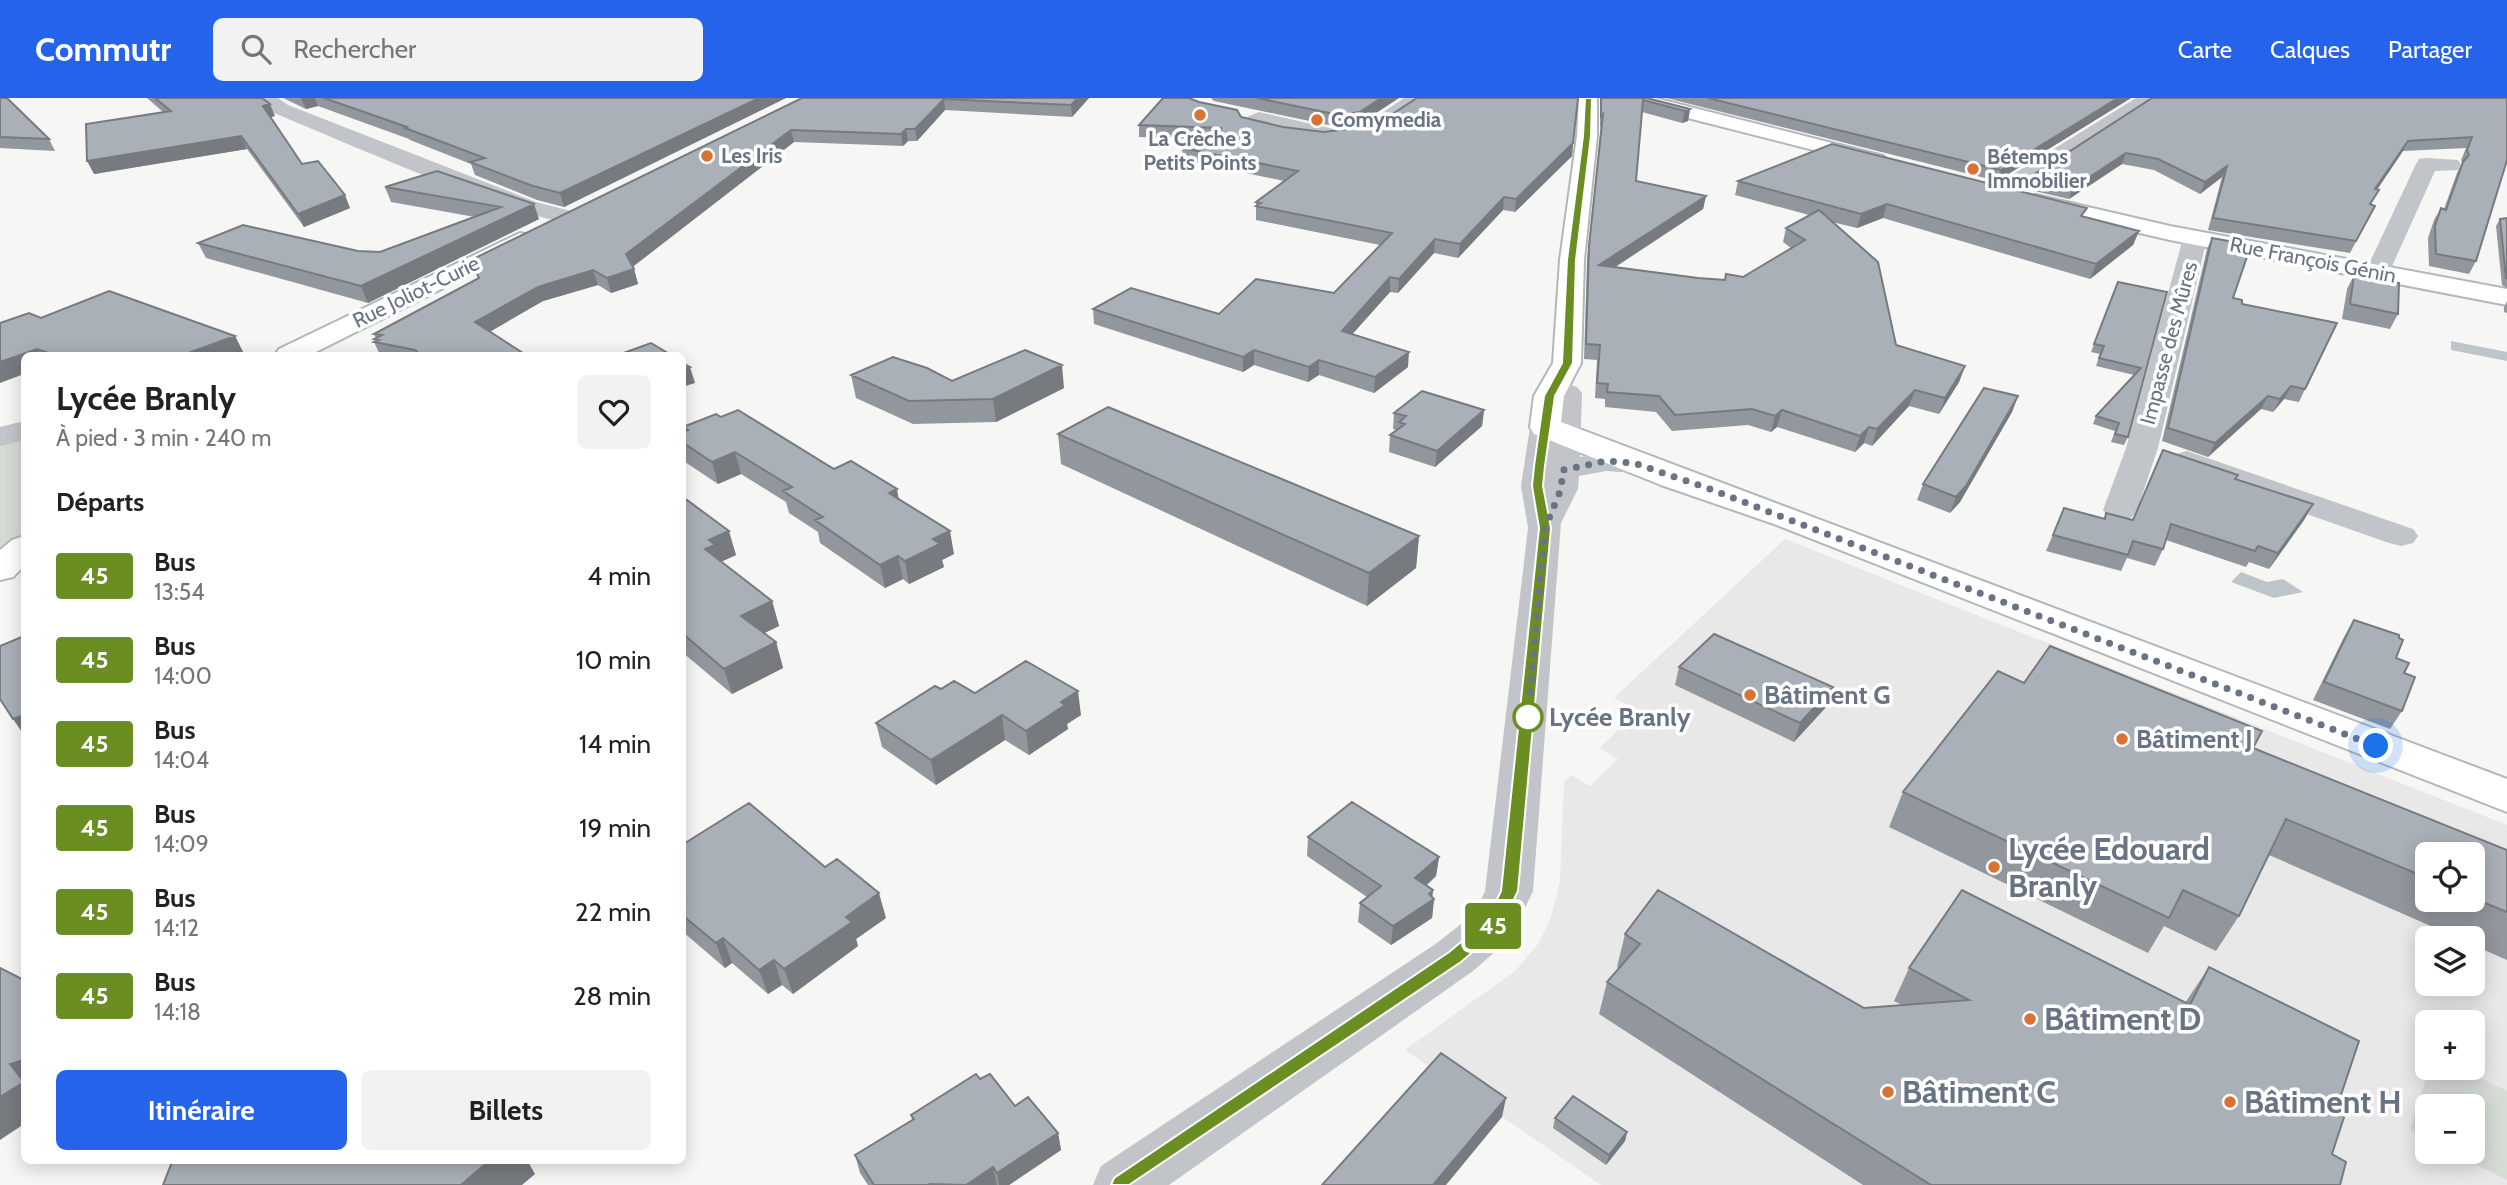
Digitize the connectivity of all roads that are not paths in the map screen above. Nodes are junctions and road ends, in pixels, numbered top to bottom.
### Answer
1 (265, 98) edge
2 (1417, 98) edge
3 (1588, 98) edge
4 (1632, 98) edge
5 (2143, 102) edge
6 (1232, 111) edge
7 (2450, 165) dead end
8 (1897, 166) edge
9 (2196, 238) junction
10 (2380, 273) junction
11 (2507, 297) edge
12 (295, 352) edge
13 (21, 431) edge
14 (1555, 431) junction
15 (0, 437) edge
16 (2142, 448) junction
17 (1634, 463) junction
18 (1563, 470) junction
19 (2120, 510) dead end
20 (1545, 528) junction
21 (2401, 536) dead end
22 (21, 550) edge
23 (0, 569) edge
24 (2507, 796) edge
25 (1122, 1185) edge

1 - 12 street, Rue Joliot-Curie
2 - 6 street
3 - 14 street
4 - 8 street
5 - 9 street, Rue François Génin
7 - 10 street
9 - 10 street, Rue François Génin
9 - 16 street, Impasse des Mûres
10 - 11 street, Rue François Génin
13 - 15 street
14 - 17 street
14 - 18 street
14 - 20 street
16 - 19 street, Impasse des Mûres
16 - 21 street, Impasse des Mûres
17 - 18 street
17 - 24 street
18 - 20 street
20 - 25 street
22 - 23 street

